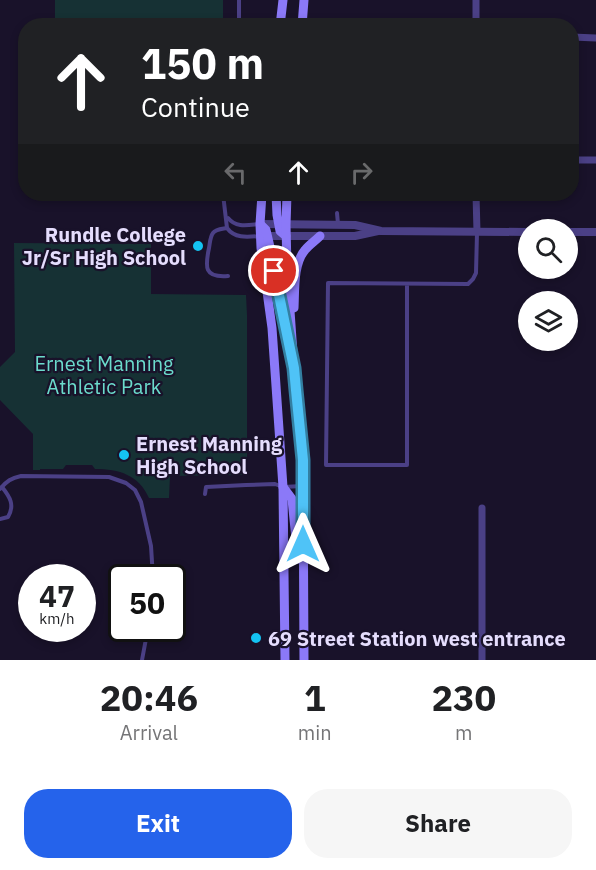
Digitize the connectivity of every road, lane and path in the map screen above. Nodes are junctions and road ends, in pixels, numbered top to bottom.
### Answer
1 (239, 0) edge
2 (283, 0) edge
3 (304, 0) edge
4 (476, 0) edge
5 (239, 18) edge
6 (281, 18) edge
7 (303, 18) edge
8 (476, 18) edge
9 (579, 37) edge
10 (596, 38) edge
11 (579, 160) edge
12 (596, 160) edge
13 (224, 201) edge
14 (262, 201) edge
15 (277, 201) edge
16 (286, 201) edge
17 (476, 201) edge
18 (338, 213) dead end
19 (227, 217) junction
20 (260, 224) junction
21 (282, 224) junction
22 (338, 225) junction
23 (227, 228) junction
24 (381, 231) junction
25 (477, 232) junction
26 (518, 232) edge
27 (578, 232) edge
28 (596, 232) edge
29 (264, 236) junction
30 (286, 236) junction
31 (320, 236) junction
32 (228, 276) dead end
33 (407, 284) junction
34 (291, 334) junction
35 (294, 368) junction
36 (303, 486) junction
37 (283, 487) junction
38 (1, 488) edge
39 (205, 494) dead end
40 (482, 508) dead end
41 (0, 519) edge
42 (153, 564) edge
43 (304, 627) junction
44 (145, 642) edge
45 (142, 660) edge
46 (285, 660) edge
47 (304, 660) edge
48 (482, 660) edge

1 - 5 lane
2 - 6 main road
3 - 7 main road
4 - 8 street
9 - 10 street
11 - 12 street
13 - 19 lane
14 - 20 main road
15 - 21 main road
16 - 21 main road
17 - 25 street
18 - 22 lane
19 - 20 lane
19 - 23 lane
20 - 21 street
20 - 29 main road
21 - 22 street
21 - 30 main road
22 - 24 street
23 - 29 lane
23 - 32 lane
24 - 25 street
24 - 31 street
25 - 26 street
25 - 33 lane
27 - 28 street
29 - 30 street
29 - 35 main road
29 - 37 main road
30 - 31 street
30 - 34 main road
31 - 34 main road
33 - 33 lane
34 - 35 main road
35 - 36 main road
36 - 37 lane
36 - 43 main road
37 - 39 lane
37 - 43 main road
37 - 46 main road
38 - 41 lane
38 - 42 lane
40 - 48 street
43 - 47 main road
44 - 45 lane

